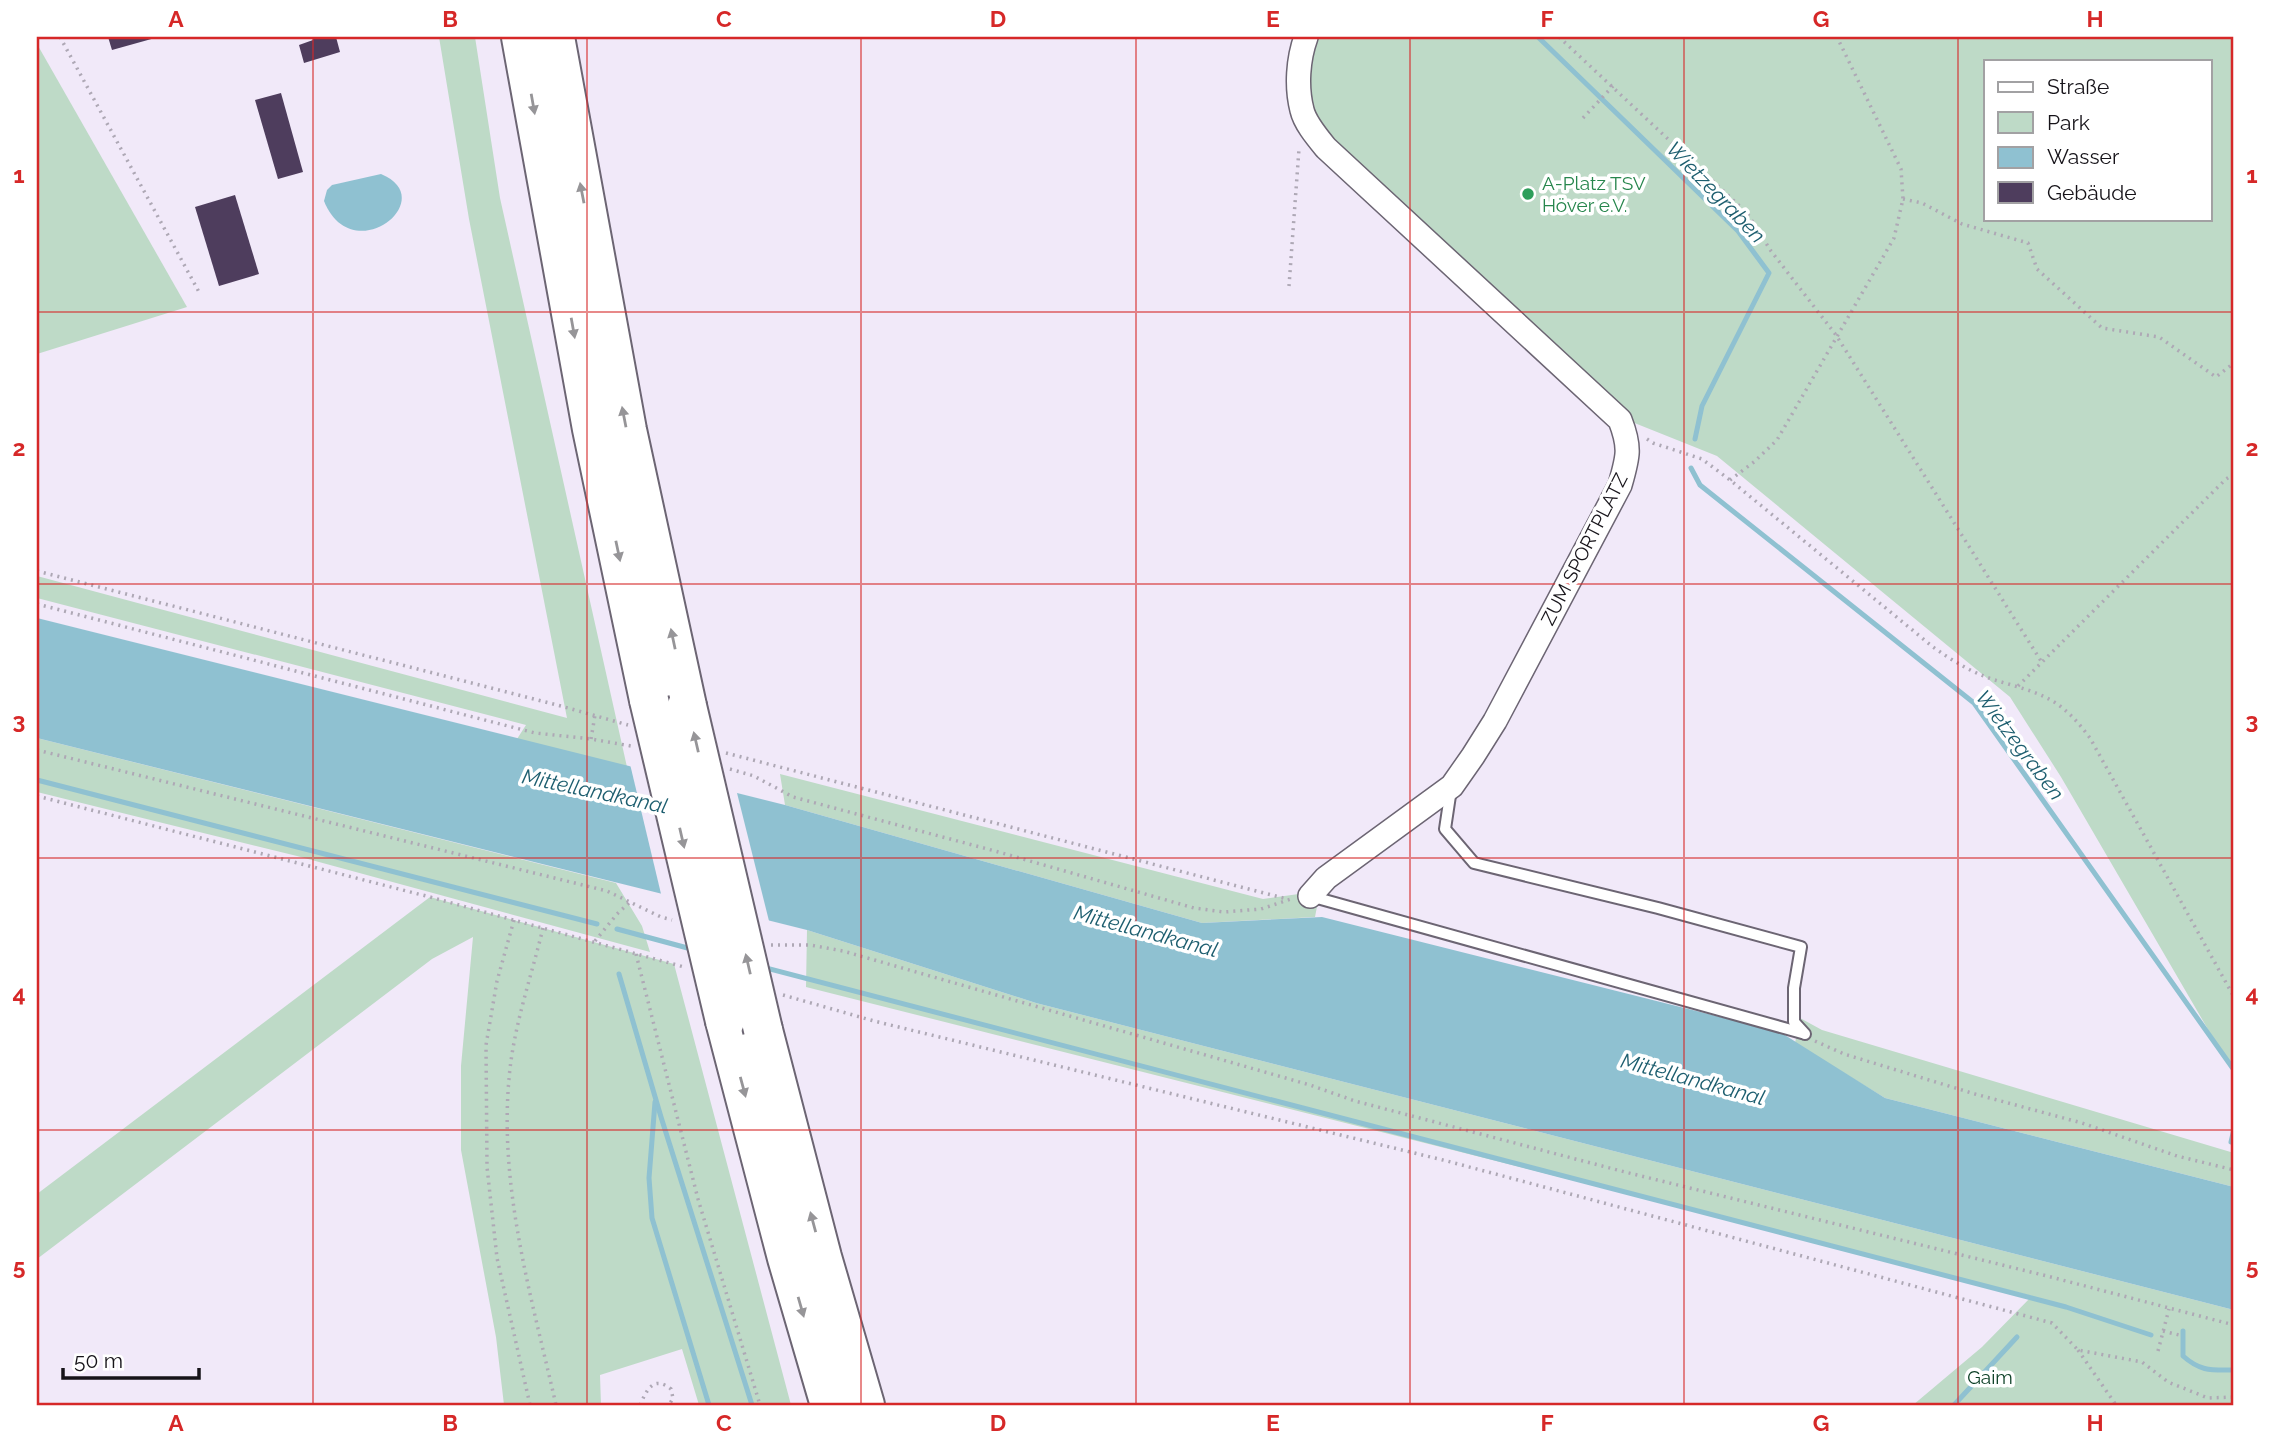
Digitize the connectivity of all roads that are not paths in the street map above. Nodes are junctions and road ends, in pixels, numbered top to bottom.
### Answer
1 (521, 37) edge
2 (555, 37) edge
3 (1306, 37) edge
4 (1452, 786) junction
5 (1310, 895) joint
6 (830, 1405) edge
7 (865, 1405) edge

1 -> 6 highway, bridge
7 -> 2 highway, bridge
3 - 4 street, ZUM SPORTPLATZ
4 - 5 street, ZUM SPORTPLATZ
4 - 5 lane

